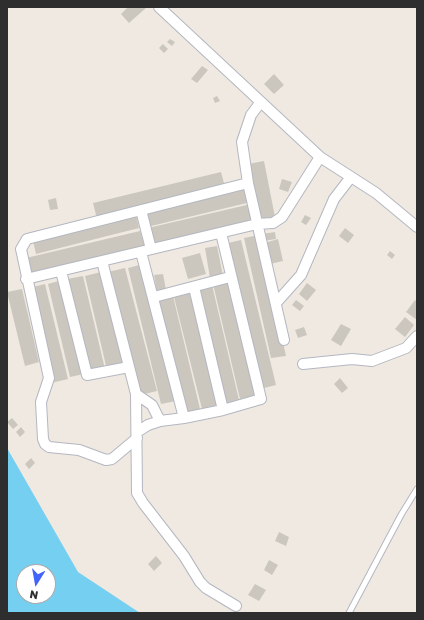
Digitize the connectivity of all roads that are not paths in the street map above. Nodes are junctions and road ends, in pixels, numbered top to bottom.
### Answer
1 (158, 7) edge
2 (260, 103) junction
3 (320, 157) junction
4 (351, 177) junction
5 (248, 183) junction
6 (141, 210) junction
7 (257, 224) junction
8 (417, 227) edge
9 (221, 233) junction
10 (146, 251) junction
11 (102, 261) junction
12 (61, 271) junction
13 (230, 277) junction
14 (26, 280) junction
15 (194, 287) junction
16 (154, 296) junction
17 (276, 303) junction
18 (417, 336) edge
19 (284, 340) dead end
20 (303, 364) dead end
21 (129, 367) junction
22 (136, 394) junction
23 (223, 410) junction
24 (184, 418) junction
25 (160, 421) junction
26 (137, 435) junction
27 (417, 489) edge
28 (236, 606) dead end
29 (349, 613) edge

1 - 2 street
2 - 3 street
2 - 5 street
3 - 4 street
3 - 7 street
4 - 8 street
4 - 17 street
5 - 6 street
5 - 7 street
6 - 10 street
6 - 14 street
7 - 9 street
7 - 17 street
9 - 10 street
9 - 13 street
10 - 11 street
10 - 16 street
11 - 12 street
11 - 21 street
12 - 14 street
12 - 21 street
13 - 15 street
13 - 23 street
14 - 26 street
15 - 16 street
15 - 23 street
16 - 24 street
17 - 19 street
18 - 20 street
21 - 22 street
22 - 25 street
22 - 26 street
23 - 24 street
24 - 25 street
25 - 26 street
26 - 28 street
27 - 29 lane

